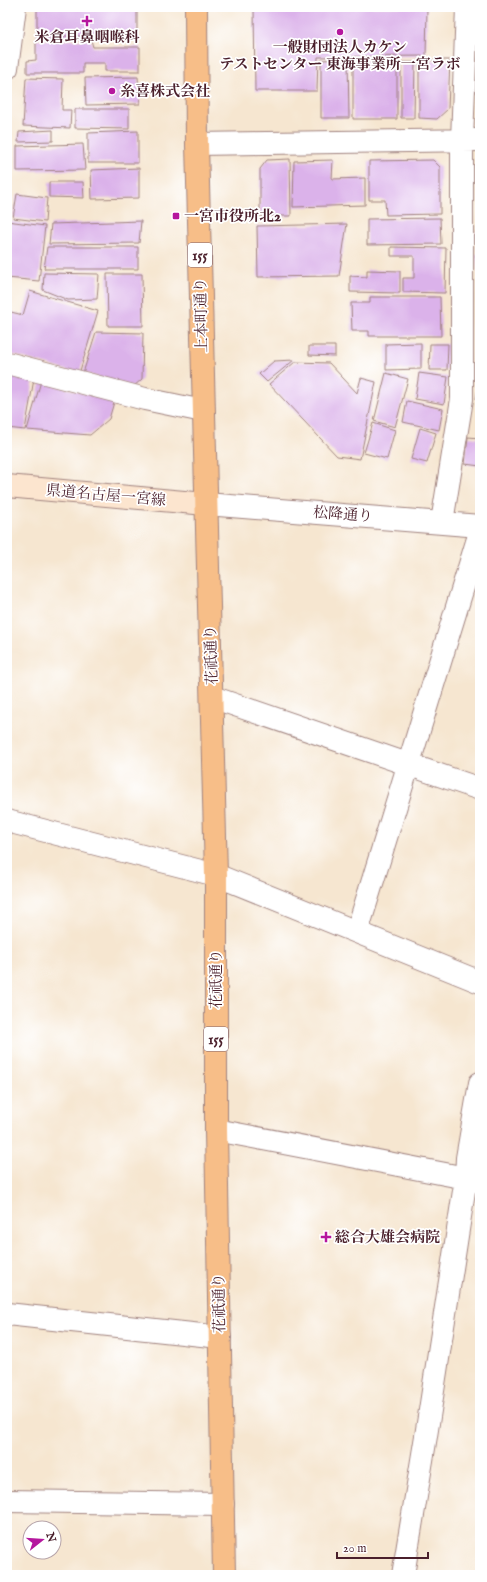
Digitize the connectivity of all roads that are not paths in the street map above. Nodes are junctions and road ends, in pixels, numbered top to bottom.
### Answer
1 (15, 7) edge
2 (196, 7) edge
3 (467, 7) edge
4 (7, 68) edge
5 (471, 140) edge
6 (197, 144) junction
7 (7, 363) edge
8 (203, 411) junction
9 (7, 486) edge
10 (206, 504) junction
11 (442, 522) junction
12 (480, 526) edge
13 (480, 532) edge
14 (212, 697) junction
15 (409, 764) junction
16 (480, 789) edge
17 (7, 821) edge
18 (216, 875) junction
19 (357, 932) junction
20 (480, 982) edge
21 (480, 1083) edge
22 (216, 1130) junction
23 (473, 1180) edge
24 (7, 1314) edge
25 (220, 1337) junction
26 (7, 1501) edge
27 (223, 1504) junction
28 (224, 1575) edge
29 (403, 1575) edge

1 - 4 street
2 - 6 highway, 上本町通り / 155
3 - 5 street
5 - 6 street
5 - 11 street
6 - 8 highway, 上本町通り / 155
7 - 8 street
8 - 10 highway, 上本町通り / 155
9 - 10 main road, 県道名古屋一宮線
10 - 11 street, 松降通り
10 - 14 highway, 花祇通り / 155
11 - 12 street, 松降通り
13 - 15 street
14 - 15 street
14 - 18 highway, 花祇通り / 155
15 - 16 street
15 - 19 street
17 - 18 street
18 - 19 street
18 - 22 highway, 花祇通り / 155
19 - 20 street
21 - 23 street
22 - 23 street
22 - 25 highway, 花祇通り / 155
23 - 29 street
24 - 25 street
25 - 27 highway, 花祇通り / 155
26 - 27 street
27 - 28 highway, 花祇通り / 155

